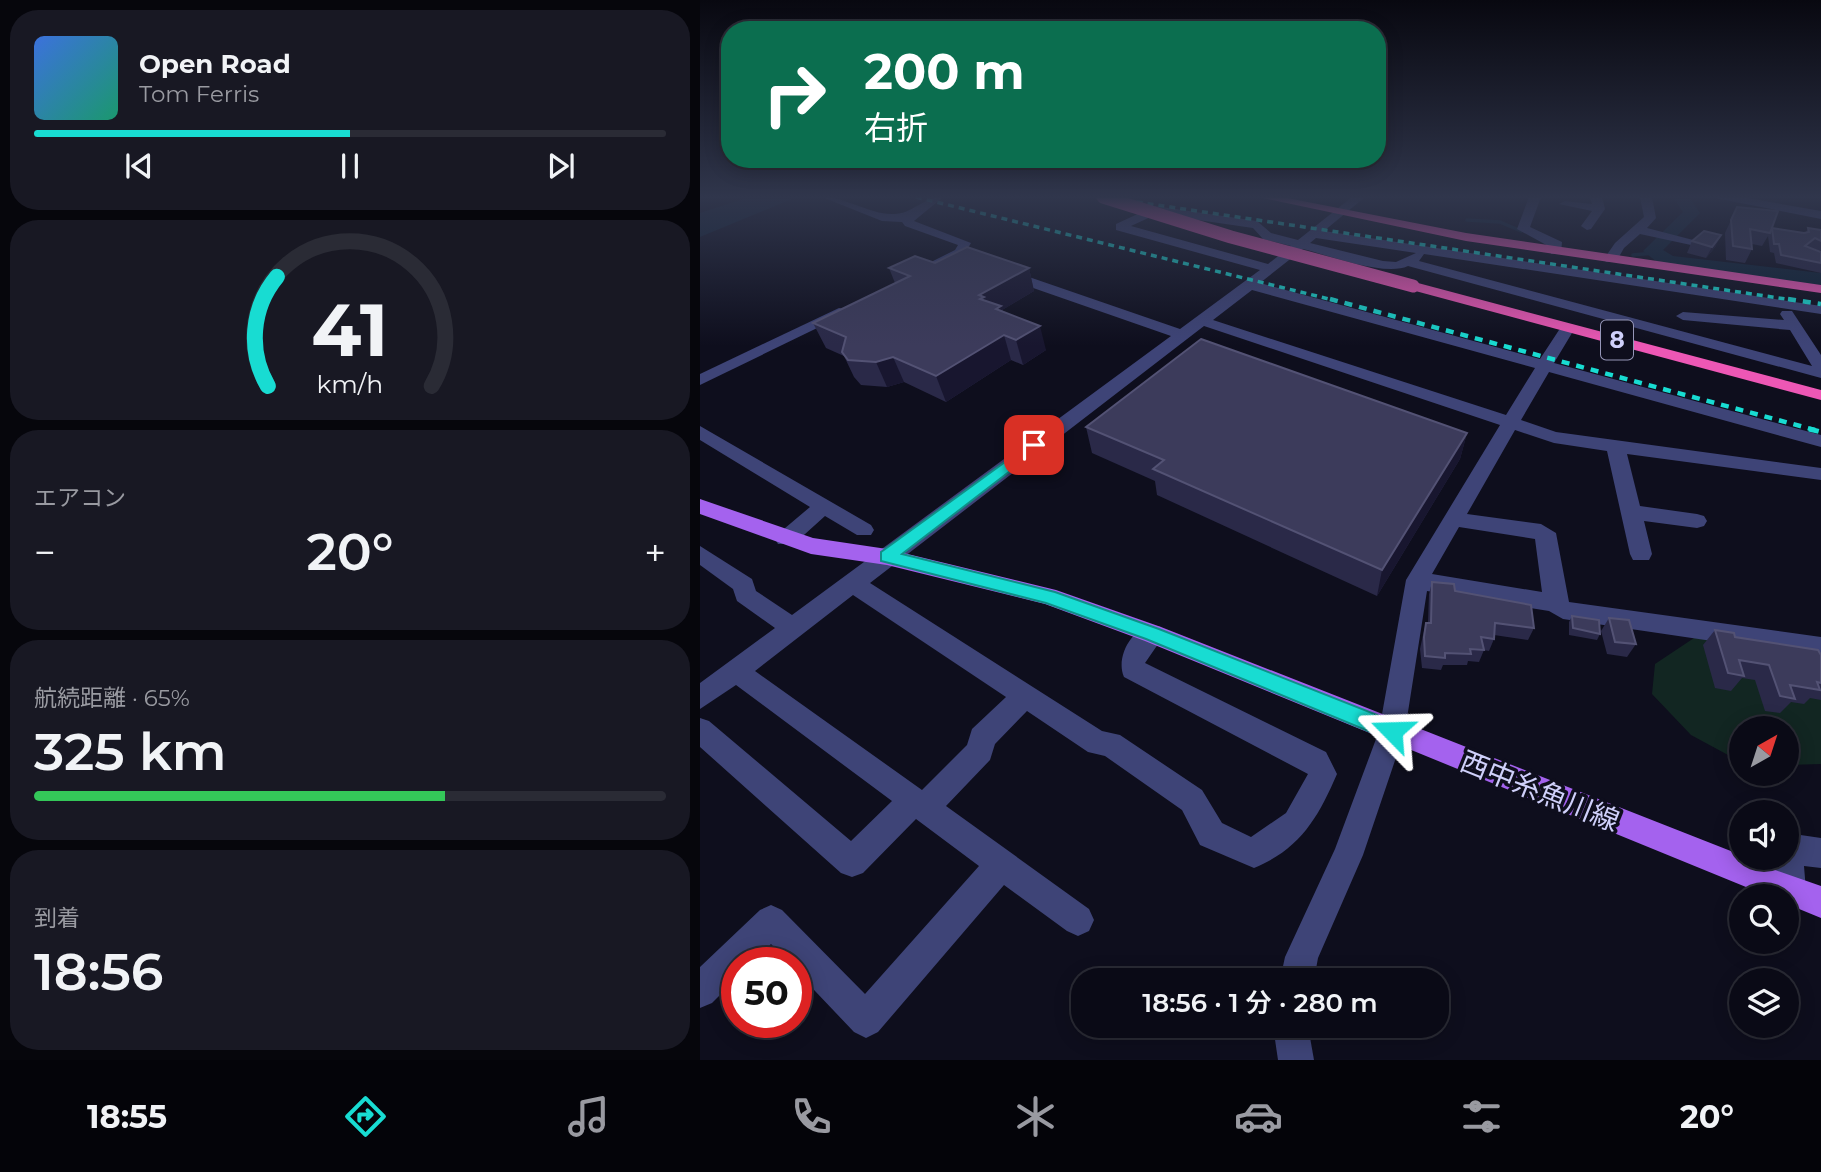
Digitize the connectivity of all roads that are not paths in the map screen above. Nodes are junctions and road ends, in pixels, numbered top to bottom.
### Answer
1 (963, 246) edge
2 (1190, 246) edge
3 (1266, 246) edge
4 (1300, 246) edge
5 (1308, 246) edge
6 (1400, 246) edge
7 (1530, 246) edge
8 (1557, 246) edge
9 (1617, 246) edge
10 (1556, 251) junction
11 (1438, 252) junction
12 (1611, 259) junction
13 (1410, 263) junction
14 (929, 268) edge
15 (991, 269) edge
16 (1270, 269) junction
17 (1597, 276) junction
18 (1247, 284) junction
19 (1821, 289) edge
20 (857, 303) edge
21 (1780, 304) junction
22 (1821, 310) edge
23 (1683, 316) dead end
24 (1199, 320) junction
25 (1572, 320) junction
26 (1795, 326) junction
27 (1180, 334) junction
28 (1813, 343) edge
29 (1545, 365) junction
30 (1821, 367) edge
31 (1821, 373) edge
32 (700, 380) edge
33 (1821, 395) edge
34 (1511, 421) junction
35 (700, 432) edge
36 (1821, 441) edge
37 (1616, 448) junction
38 (1819, 477) edge
39 (700, 506) edge
40 (824, 506) junction
41 (1631, 512) junction
42 (1453, 519) junction
43 (1698, 521) dead end
44 (864, 530) dead end
45 (786, 539) junction
46 (1641, 554) dead end
47 (887, 557) junction
48 (702, 559) edge
49 (1417, 580) junction
50 (852, 583) junction
51 (1555, 603) junction
52 (793, 628) junction
53 (1153, 634) junction
54 (1821, 647) edge
55 (736, 671) junction
56 (1025, 695) junction
57 (700, 698) edge
58 (700, 730) edge
59 (1392, 731) junction
60 (919, 804) junction
61 (1821, 853) edge
62 (1001, 865) junction
63 (1773, 884) edge
64 (1790, 884) edge
65 (1799, 894) edge
66 (1821, 902) edge
67 (1078, 920) dead end
68 (1300, 968) edge
69 (700, 991) edge
70 (1293, 1038) edge
71 (1296, 1060) edge

1 - 14 street
2 - 16 street
3 - 33 highway, 8, bridge
4 - 16 street
5 - 13 street
6 - 11 street
7 - 10 highway
8 - 10 street
9 - 12 street
10 - 12 highway
11 - 13 street
11 - 17 street
12 - 19 highway
13 - 25 street
15 - 27 street
16 - 18 street
17 - 21 street
17 - 25 street
18 - 24 street
18 - 29 street
20 - 32 street
21 - 22 street
21 - 26 street
23 - 26 street
24 - 27 street
24 - 34 street
25 - 29 street
25 - 31 street
26 - 28 street
27 - 47 street
28 - 30 street
29 - 34 street
29 - 36 street
34 - 37 street
34 - 42 street
35 - 40 street
37 - 38 street
37 - 41 street
39 - 45 main road, 西中糸魚川線
40 - 44 street
40 - 45 street
41 - 43 street
41 - 46 street
42 - 49 street
42 - 51 street
45 - 47 main road, 西中糸魚川線
47 - 50 street
47 - 53 main road, 西中糸魚川線
48 - 52 street
49 - 51 street
49 - 59 street
50 - 52 street
50 - 56 street
51 - 54 street
52 - 55 street
53 - 56 street
53 - 59 main road, 西中糸魚川線
55 - 57 street
55 - 60 street
56 - 60 street
58 - 60 street
59 - 63 main road, 西中糸魚川線
59 - 68 street
60 - 62 street
61 - 64 street
62 - 67 street
62 - 69 street
65 - 66 main road, 西中糸魚川線
70 - 71 street

